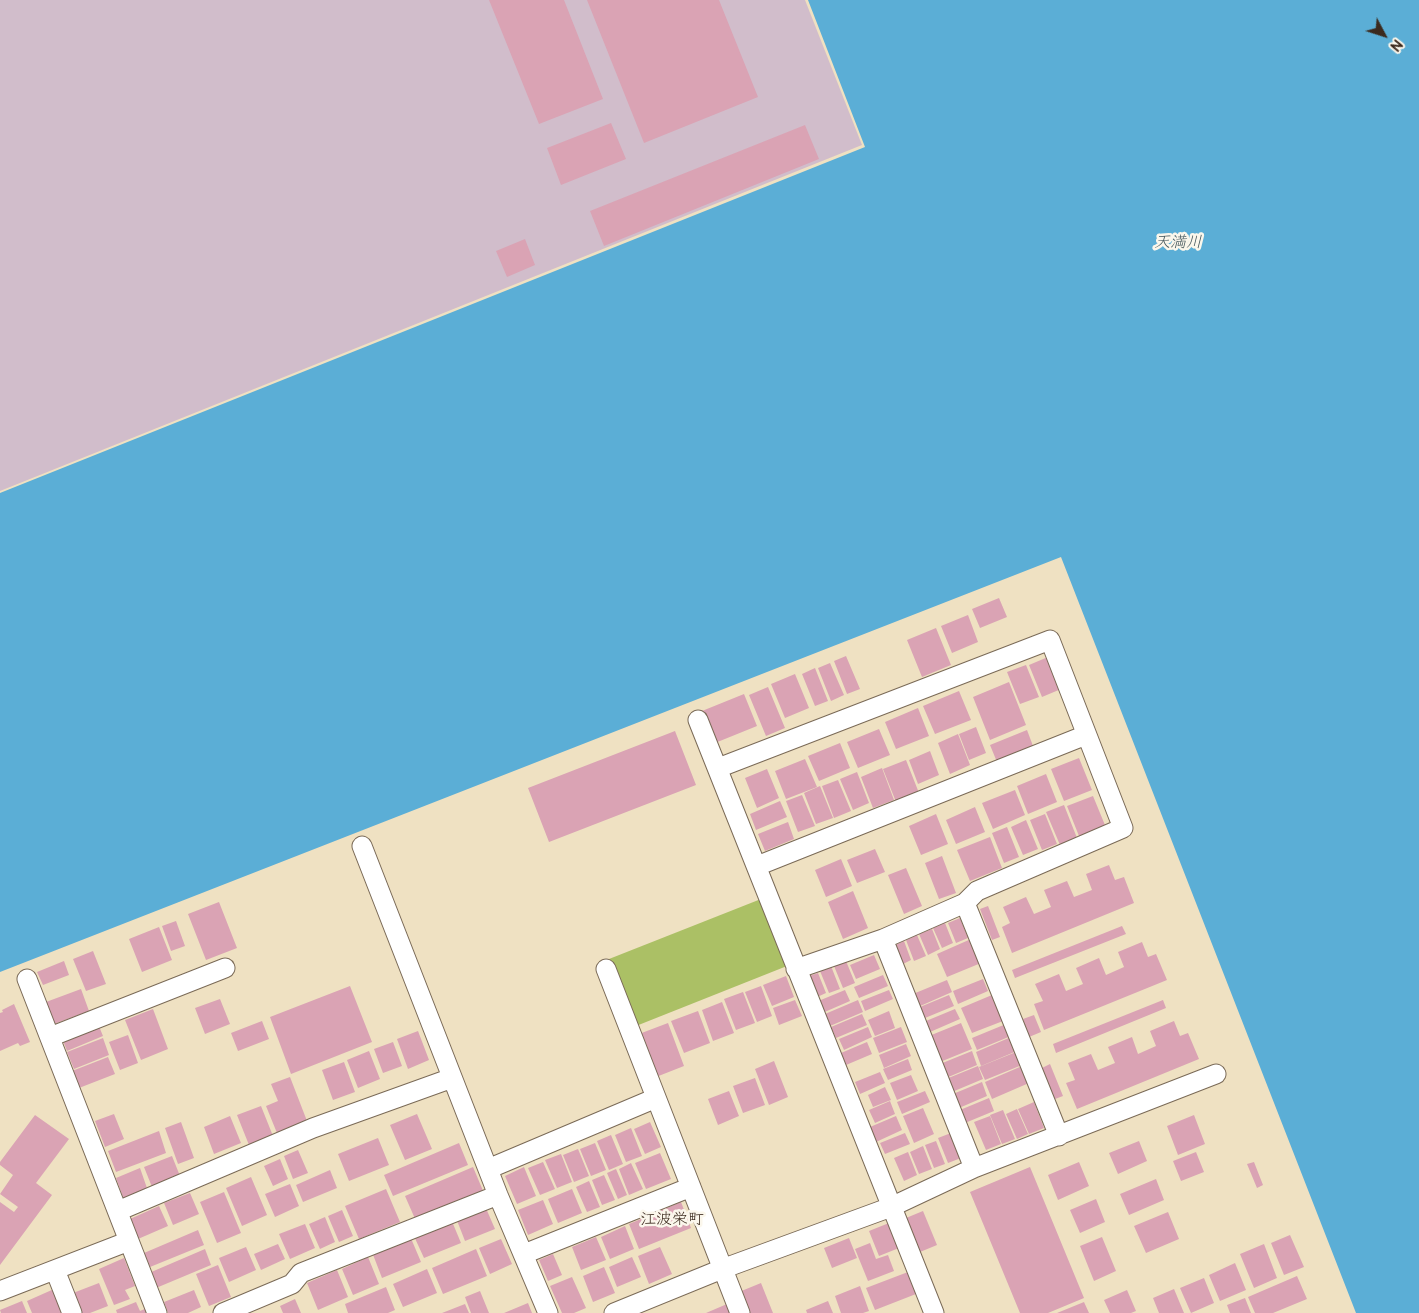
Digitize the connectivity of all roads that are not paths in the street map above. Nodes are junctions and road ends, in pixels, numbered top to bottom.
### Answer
1 (698, 720) dead end
2 (1086, 735) junction
3 (718, 768) junction
4 (362, 846) dead end
5 (757, 866) junction
6 (965, 903) junction
7 (883, 939) junction
8 (225, 968) dead end
9 (606, 969) dead end
10 (796, 969) junction
11 (28, 979) dead end
12 (50, 1037) junction
13 (1216, 1074) dead end
14 (452, 1078) junction
15 (656, 1098) junction
16 (1059, 1136) junction
17 (974, 1168) junction
18 (488, 1169) junction
19 (691, 1187) junction
20 (498, 1195) junction
21 (891, 1207) junction
22 (118, 1211) junction
23 (129, 1241) junction
24 (524, 1254) junction
25 (722, 1269) junction
26 (55, 1270) junction
27 (0, 1291) edge
28 (72, 1313) edge
29 (157, 1313) edge
30 (223, 1313) edge
31 (548, 1313) edge
32 (614, 1313) edge
33 (740, 1313) edge
34 (934, 1313) edge

1 - 3 street
2 - 3 street
2 - 5 street
2 - 6 street
3 - 5 street
4 - 14 street
5 - 10 street
6 - 7 street
6 - 16 street
7 - 10 street
7 - 17 street
8 - 12 street
9 - 15 street
10 - 21 street
11 - 12 street
12 - 22 street
13 - 16 street
14 - 18 street
14 - 22 street
15 - 18 street
15 - 19 street
16 - 17 street
17 - 21 street
18 - 20 street
19 - 24 street
19 - 25 street
20 - 24 street
20 - 30 street
21 - 25 street
21 - 34 street
22 - 23 street
23 - 26 street
23 - 29 street
24 - 31 street
25 - 32 street
25 - 33 street
26 - 27 street
26 - 28 street

